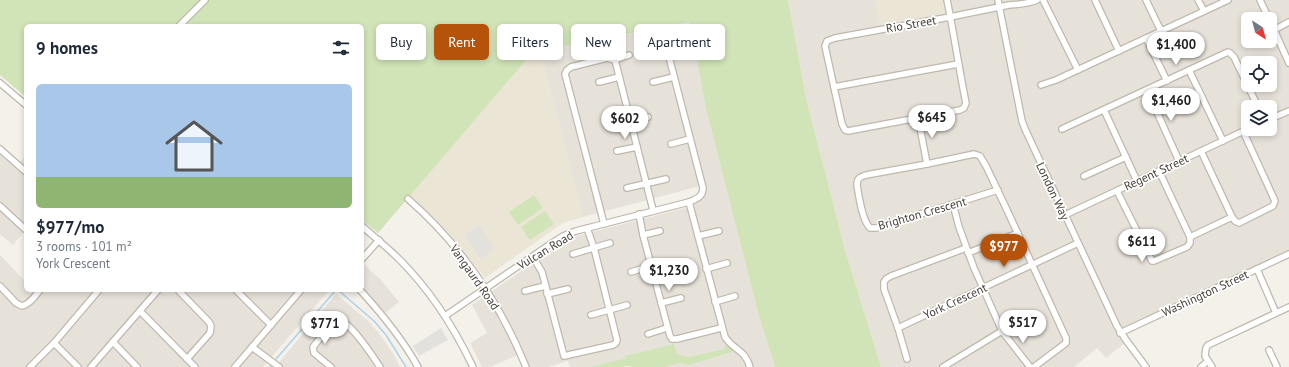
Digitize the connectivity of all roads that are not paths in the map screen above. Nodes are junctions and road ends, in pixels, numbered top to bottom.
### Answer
1 (205, 0) edge
2 (947, 0) edge
3 (998, 0) edge
4 (1037, 0) edge
5 (1043, 0) edge
6 (1095, 0) edge
7 (1146, 0) edge
8 (1198, 0) edge
9 (1228, 0) edge
10 (1260, 0) edge
11 (999, 7) junction
12 (1204, 11) junction
13 (1265, 12) edge
14 (950, 17) junction
15 (1289, 22) edge
16 (181, 24) edge
17 (1277, 28) edge
18 (1161, 31) junction
19 (1277, 37) edge
20 (1146, 38) junction
21 (1119, 51) junction
22 (629, 55) dead end
23 (626, 56) edge
24 (599, 60) edge
25 (614, 60) edge
26 (670, 60) edge
27 (1289, 63) edge
28 (958, 64) junction
29 (1078, 70) junction
30 (1189, 70) junction
31 (619, 77) junction
32 (674, 77) junction
33 (1166, 81) junction
34 (599, 82) dead end
35 (653, 82) dead end
36 (0, 83) edge
37 (1041, 85) dead end
38 (834, 87) junction
39 (1146, 90) junction
40 (1255, 100) edge
41 (24, 104) edge
42 (1104, 110) junction
43 (628, 112) junction
44 (1288, 112) edge
45 (1277, 116) edge
46 (608, 117) dead end
47 (648, 117) dead end
48 (918, 117) junction
49 (1289, 119) edge
50 (630, 121) junction
51 (1062, 129) dead end
52 (1241, 132) edge
53 (1248, 136) edge
54 (690, 139) junction
55 (1223, 141) junction
56 (671, 144) dead end
57 (637, 147) junction
58 (0, 149) edge
59 (617, 151) dead end
60 (1201, 151) junction
61 (1126, 157) junction
62 (1179, 161) junction
63 (928, 164) junction
64 (24, 170) edge
65 (1159, 171) junction
66 (1084, 176) dead end
67 (666, 179) dead end
68 (1137, 181) junction
69 (646, 183) junction
70 (627, 188) dead end
71 (998, 190) junction
72 (1117, 191) junction
73 (408, 199) dead end
74 (689, 202) junction
75 (953, 204) junction
76 (0, 206) edge
77 (653, 210) junction
78 (639, 214) junction
79 (1064, 215) junction
80 (1232, 217) junction
81 (604, 224) junction
82 (24, 228) edge
83 (364, 228) edge
84 (587, 228) junction
85 (660, 231) dead end
86 (719, 231) dead end
87 (1018, 233) junction
88 (643, 236) junction
89 (698, 236) junction
90 (1190, 237) junction
91 (379, 240) junction
92 (610, 243) dead end
93 (1078, 243) junction
94 (594, 248) junction
95 (967, 250) junction
96 (573, 254) dead end
97 (1289, 254) edge
98 (364, 257) edge
99 (533, 257) junction
100 (727, 263) dead end
101 (1032, 264) junction
102 (673, 265) dead end
103 (652, 268) junction
104 (706, 269) junction
105 (1257, 269) junction
106 (631, 272) dead end
107 (0, 286) edge
108 (545, 286) junction
109 (982, 288) junction
110 (486, 289) junction
111 (568, 289) dead end
112 (525, 291) dead end
113 (38, 292) edge
114 (96, 292) edge
115 (156, 292) edge
116 (180, 292) edge
117 (238, 292) edge
118 (297, 292) edge
119 (362, 292) edge
120 (547, 294) junction
121 (735, 296) dead end
122 (681, 298) dead end
123 (715, 302) junction
124 (661, 303) junction
125 (627, 305) dead end
126 (1289, 307) edge
127 (609, 310) junction
128 (140, 311) junction
129 (1276, 313) junction
130 (591, 315) dead end
131 (446, 316) junction
132 (270, 326) junction
133 (667, 328) junction
134 (721, 328) junction
135 (898, 328) junction
136 (1002, 331) junction
137 (1120, 333) junction
138 (648, 334) dead end
139 (113, 342) junction
140 (54, 343) junction
141 (252, 347) junction
142 (1269, 350) dead end
143 (187, 359) junction
144 (907, 359) dead end
145 (1208, 361) junction
146 (30, 367) edge
147 (78, 367) edge
148 (91, 367) edge
149 (137, 367) edge
150 (195, 367) edge
151 (236, 367) edge
152 (279, 367) edge
153 (331, 367) edge
154 (380, 367) edge
155 (418, 367) edge
156 (473, 367) edge
157 (526, 367) edge
158 (750, 367) edge
159 (943, 367) edge
160 (1030, 367) edge
161 (1034, 367) edge
162 (1146, 367) edge
163 (1201, 367) edge
164 (1212, 367) edge
165 (1277, 367) edge

1 - 16 street
2 - 14 street
3 - 11 street, London Way
4 - 11 street, Rio Street
5 - 29 street
6 - 21 street
7 - 18 street
8 - 12 street
9 - 12 street
10 - 13 street
11 - 14 street, Rio Street
11 - 79 street, London Way
12 - 18 street
14 - 28 street
14 - 38 street, Rio Street
15 - 17 street
18 - 20 street
19 - 27 street
20 - 21 street
20 - 33 street
21 - 29 street
22 - 23 street
24 - 81 street
25 - 31 street
26 - 32 street
28 - 38 street
28 - 48 street
29 - 37 street
30 - 33 street
30 - 40 street
30 - 55 street
31 - 34 street
31 - 43 street
32 - 35 street
32 - 54 street
33 - 39 street
36 - 41 street
38 - 48 street
39 - 42 street
39 - 62 street
42 - 51 street
42 - 61 street
43 - 46 street
43 - 50 street
44 - 45 street
44 - 49 street
47 - 50 street
48 - 63 street
50 - 57 street
52 - 55 street, Regent Street
53 - 80 street
54 - 56 street
54 - 74 street, Vulcan Road
55 - 60 street, Regent Street
57 - 59 street
57 - 69 street
58 - 64 street
60 - 62 street, Regent Street
60 - 80 street
61 - 66 street
61 - 68 street
62 - 65 street, Regent Street
63 - 71 street, Brighton Crescent
63 - 75 street, Brighton Crescent
65 - 68 street, Regent Street
65 - 90 street
67 - 69 street
68 - 72 street, Regent Street
69 - 70 street
69 - 77 street
71 - 75 street, Brighton Crescent
71 - 87 street
72 - 79 street, Regent Street
72 - 90 street
73 - 110 street, Vangaurd Road
74 - 77 street, Vulcan Road
74 - 89 street
75 - 95 street
76 - 82 street
77 - 78 street, Vulcan Road
78 - 81 street, Vulcan Road
78 - 88 street
79 - 93 street, London Way
80 - 90 street
81 - 84 street, Vulcan Road
83 - 91 street
84 - 94 street
84 - 99 street, Vulcan Road
85 - 88 street
86 - 89 street
87 - 95 street
87 - 101 street
88 - 103 street
89 - 104 street
91 - 98 street
91 - 131 street
92 - 94 street
93 - 101 street, York Crescent
93 - 137 street, London Way
94 - 96 street
94 - 127 street
95 - 109 street
95 - 135 street
97 - 105 street, Washington Street
99 - 108 street
99 - 110 street, Vulcan Road
100 - 104 street
101 - 109 street, York Crescent
101 - 161 street
102 - 103 street
103 - 106 street
103 - 124 street
104 - 123 street
105 - 129 street
105 - 137 street, Washington Street
107 - 113 street
108 - 112 street
108 - 120 street
109 - 135 street, York Crescent
109 - 136 street
110 - 131 street, Vulcan Road
110 - 157 street, Vangaurd Road
111 - 120 street
114 - 140 street
115 - 128 street
116 - 143 street
117 - 132 street
118 - 132 street
119 - 155 street
120 - 127 street
121 - 123 street
122 - 124 street
123 - 134 street
124 - 133 street
125 - 127 street
126 - 129 street
127 - 130 street
128 - 139 street
128 - 143 street
129 - 145 street
131 - 156 street
132 - 141 street
133 - 134 street
133 - 138 street
134 - 158 street
135 - 144 street
136 - 159 street
136 - 160 street
137 - 162 street, London Way
139 - 148 street
139 - 149 street
140 - 146 street
140 - 147 street
141 - 151 street
141 - 152 street
142 - 165 street
143 - 150 street
145 - 163 street
145 - 164 street
153 - 154 street

